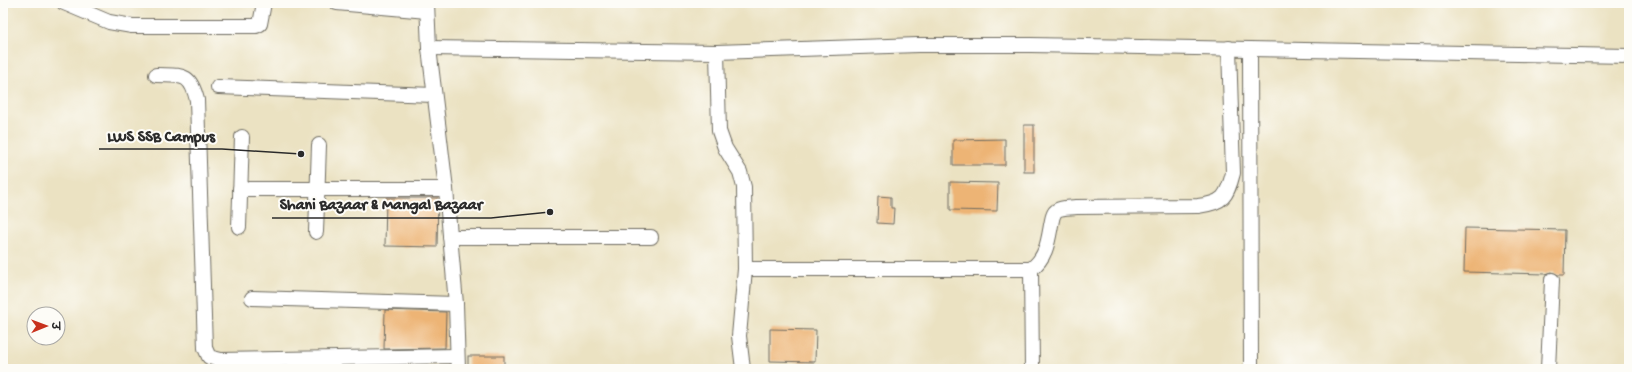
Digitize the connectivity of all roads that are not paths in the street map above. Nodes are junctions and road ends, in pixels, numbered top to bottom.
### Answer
1 (64, 3) edge
2 (264, 3) edge
3 (337, 3) edge
4 (427, 7) edge
5 (429, 48) junction
6 (1229, 48) junction
7 (1250, 49) junction
8 (717, 52) junction
9 (1629, 56) edge
10 (156, 75) dead end
11 (218, 87) dead end
12 (434, 95) junction
13 (242, 137) dead end
14 (319, 145) dead end
15 (240, 189) junction
16 (318, 189) junction
17 (446, 189) junction
18 (239, 227) dead end
19 (316, 232) dead end
20 (450, 237) junction
21 (651, 237) dead end
22 (745, 269) junction
23 (1031, 269) junction
24 (1552, 280) dead end
25 (252, 298) dead end
26 (456, 304) junction
27 (458, 362) edge
28 (743, 369) edge
29 (1032, 369) edge
30 (1251, 369) edge
31 (1548, 369) edge

1 - 2 street
3 - 4 street
4 - 5 street
5 - 8 street
5 - 12 street
6 - 7 street
6 - 8 street
6 - 23 street
7 - 9 street
7 - 30 street
8 - 22 street
10 - 27 street
11 - 12 street
12 - 17 street
13 - 15 street
14 - 16 street
15 - 16 street
15 - 18 street
16 - 17 street
16 - 19 street
17 - 20 street
20 - 21 street
20 - 26 street
22 - 23 street
22 - 28 street
23 - 29 street
24 - 31 street
25 - 26 street
26 - 27 street

